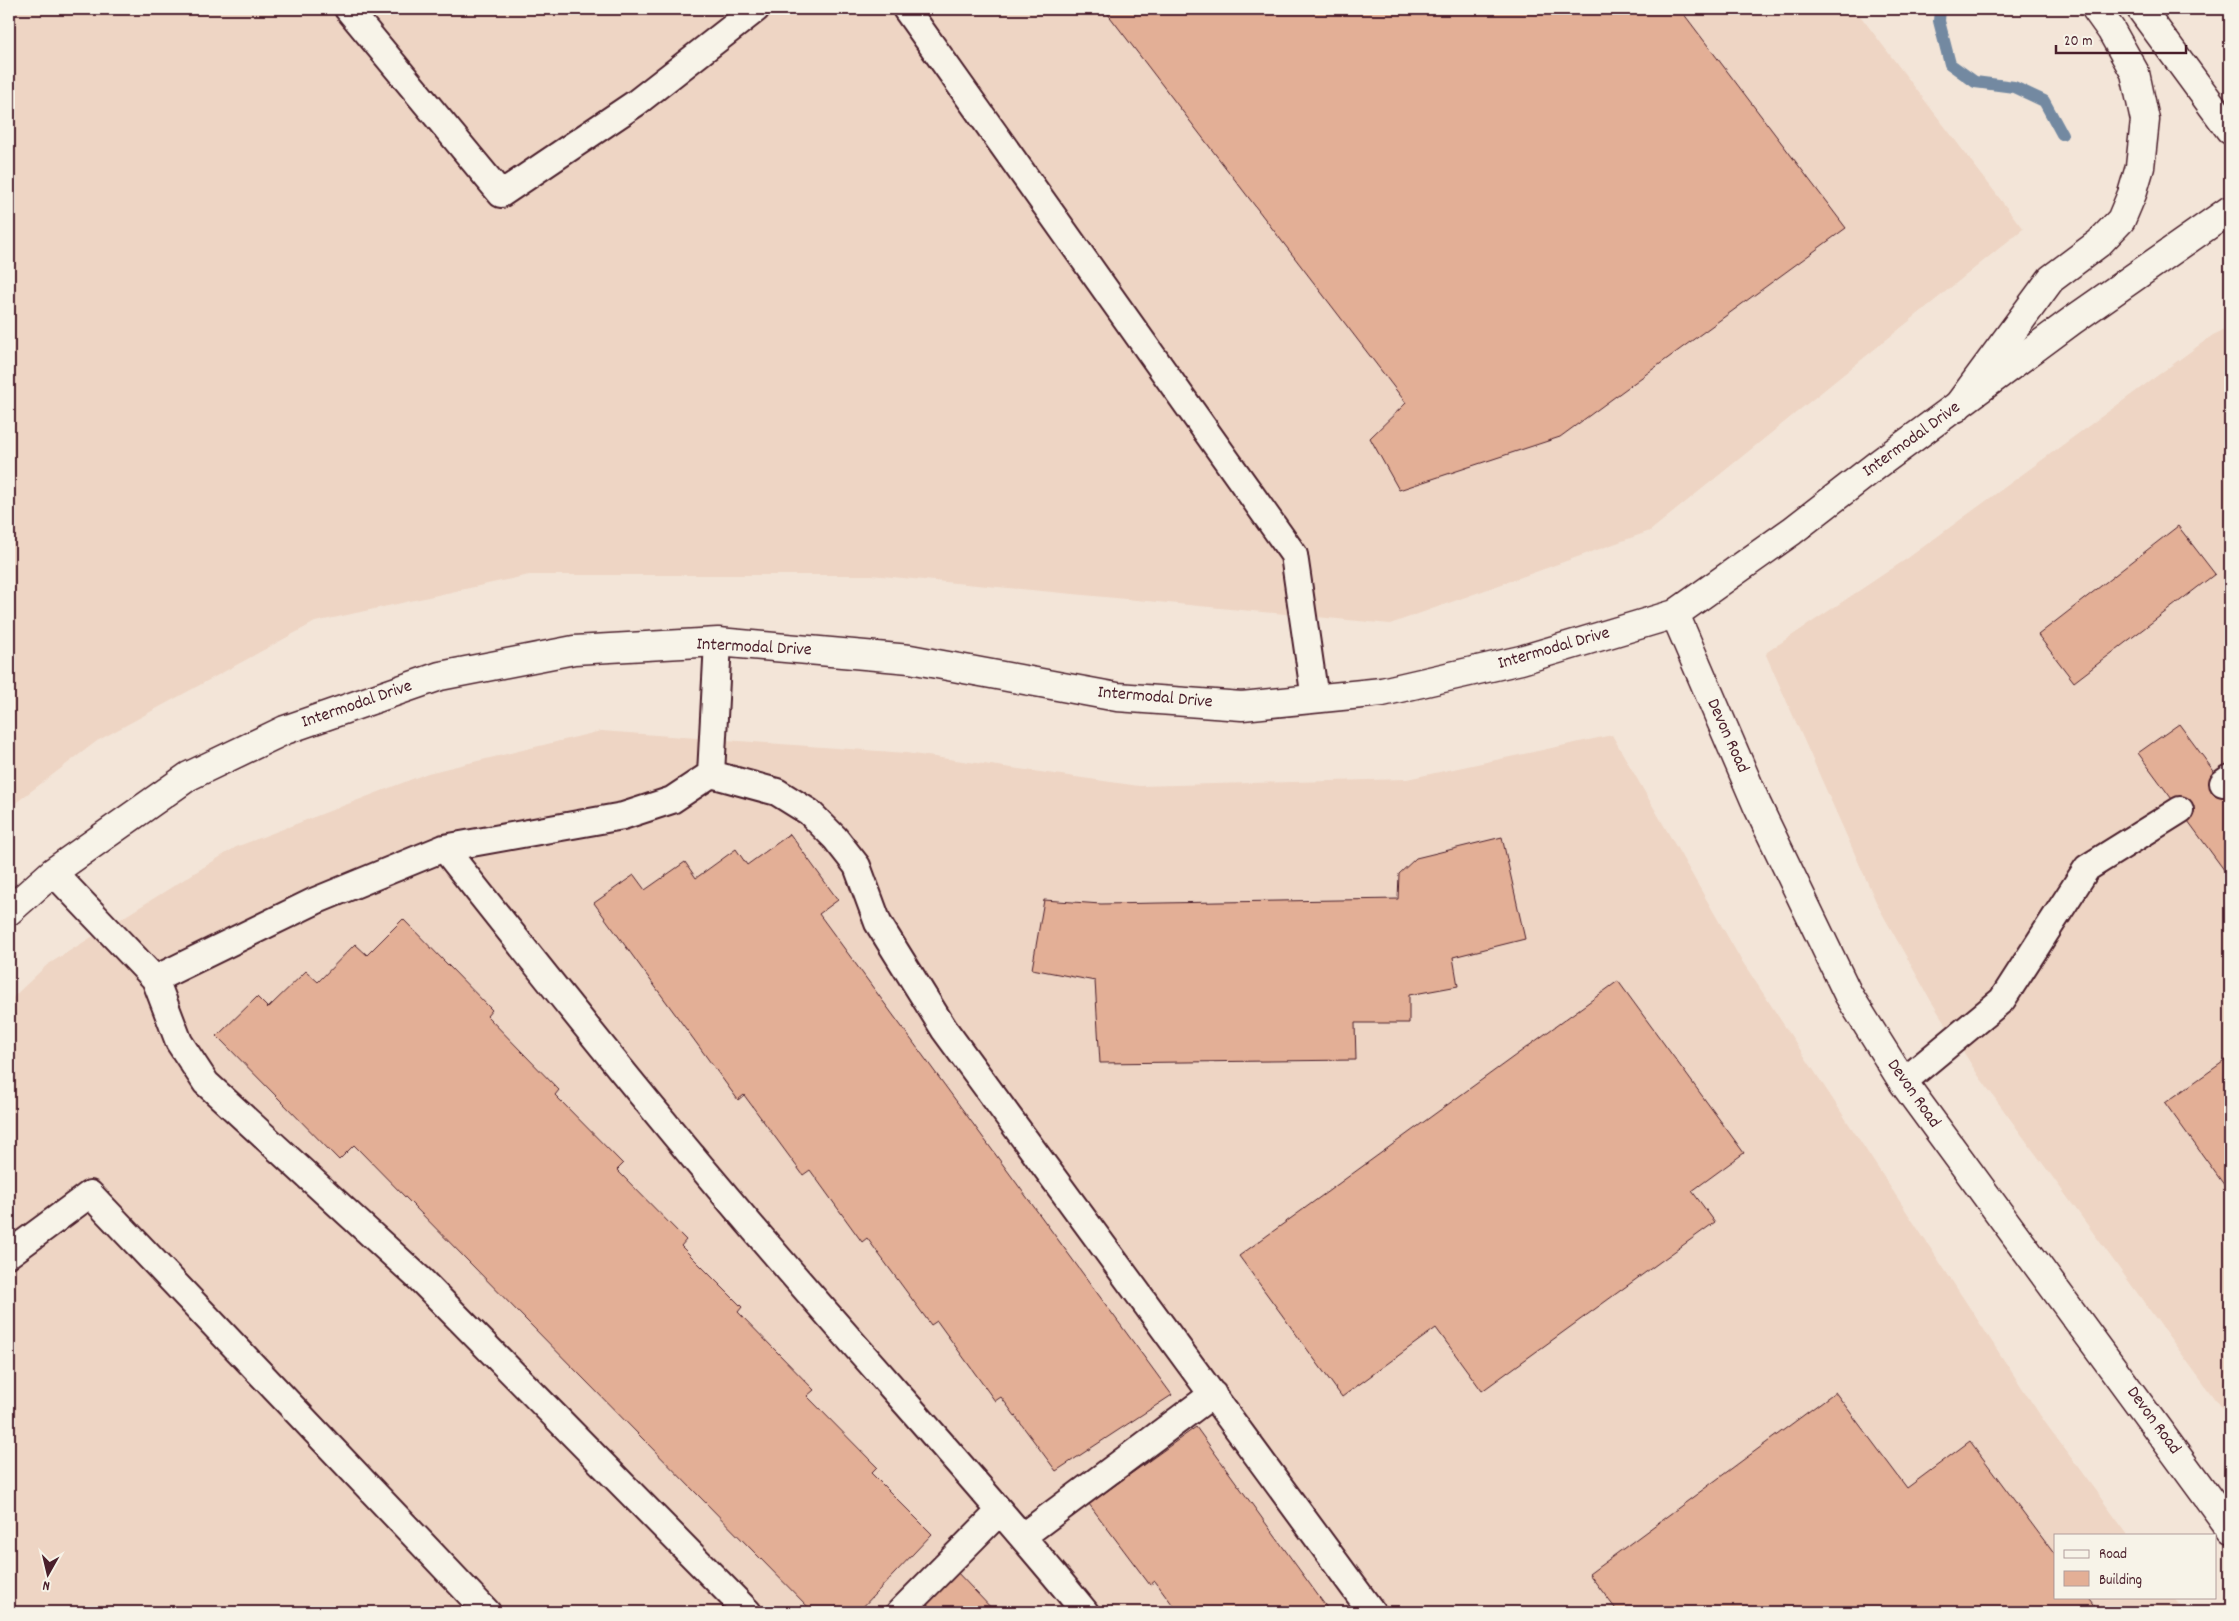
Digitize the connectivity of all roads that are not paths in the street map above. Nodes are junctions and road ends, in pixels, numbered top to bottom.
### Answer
1 (348, 9) edge
2 (756, 9) edge
3 (906, 9) edge
4 (2096, 9) edge
5 (2141, 9) edge
6 (2230, 130) edge
7 (2230, 210) edge
8 (1956, 408) junction
9 (1675, 614) junction
10 (718, 642) junction
11 (1315, 699) junction
12 (711, 774) junction
13 (2180, 810) dead end
14 (444, 848) junction
15 (53, 872) junction
16 (9, 911) edge
17 (155, 979) junction
18 (1903, 1082) junction
19 (9, 1254) edge
20 (1213, 1394) junction
21 (1000, 1511) junction
22 (2230, 1528) edge
23 (1023, 1536) junction
24 (487, 1612) edge
25 (748, 1612) edge
26 (900, 1612) edge
27 (1085, 1612) edge
28 (1372, 1612) edge

1 - 2 lane
3 - 11 lane
4 - 8 street
5 - 6 street
7 - 8 street, Intermodal Drive
8 - 9 street, Intermodal Drive
9 - 11 street, Intermodal Drive
9 - 18 street, Devon Road
10 - 11 street, Intermodal Drive
10 - 12 lane
10 - 15 street, Intermodal Drive
12 - 14 lane
12 - 20 lane
13 - 18 lane
14 - 17 lane
14 - 21 lane
15 - 16 street, Intermodal Drive
15 - 17 lane
17 - 25 lane
18 - 22 street, Devon Road
19 - 24 lane
20 - 23 lane
20 - 28 lane
21 - 23 lane
21 - 26 lane
23 - 27 lane

